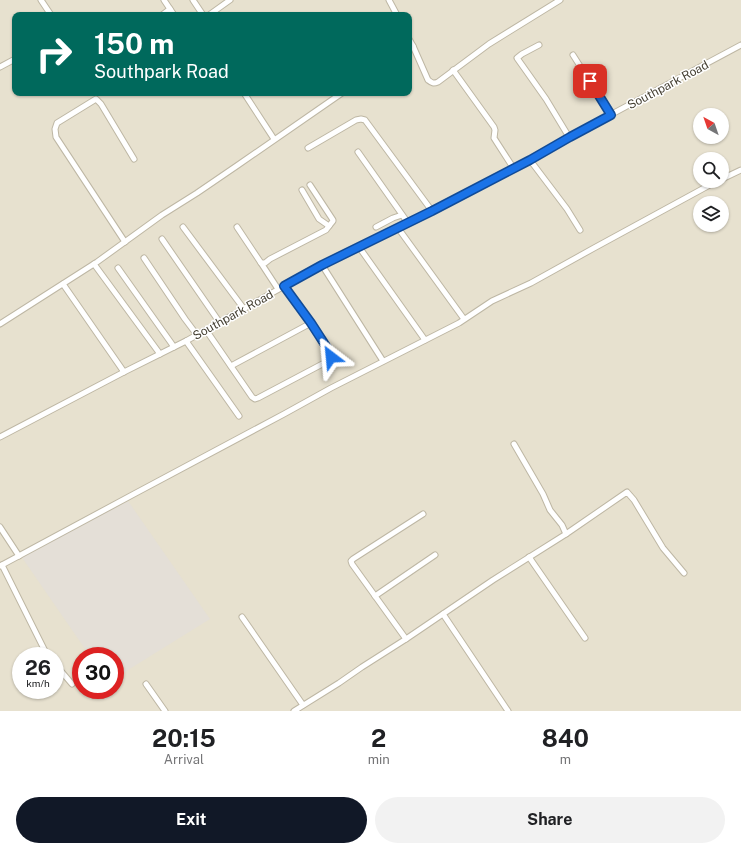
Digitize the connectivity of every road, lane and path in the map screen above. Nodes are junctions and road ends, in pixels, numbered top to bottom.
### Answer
1 (41, 0) edge
2 (164, 0) edge
3 (193, 0) edge
4 (230, 0) edge
5 (389, 0) edge
6 (560, 0) edge
7 (170, 9) junction
8 (49, 12) edge
9 (166, 12) edge
10 (172, 12) edge
11 (201, 12) edge
12 (213, 12) edge
13 (395, 12) edge
14 (539, 45) dead end
15 (741, 45) edge
16 (412, 49) edge
17 (573, 55) dead end
18 (12, 61) edge
19 (0, 67) edge
20 (453, 70) junction
21 (246, 96) edge
22 (338, 96) edge
23 (611, 115) junction
24 (570, 137) junction
25 (274, 139) junction
26 (308, 148) dead end
27 (358, 152) dead end
28 (134, 159) dead end
29 (530, 160) junction
30 (514, 169) junction
31 (741, 170) edge
32 (729, 176) edge
33 (310, 185) dead end
34 (704, 188) edge
35 (302, 190) dead end
36 (432, 211) junction
37 (402, 215) junction
38 (408, 223) junction
39 (329, 226) junction
40 (183, 227) dead end
41 (237, 227) dead end
42 (376, 227) dead end
43 (398, 228) junction
44 (580, 230) dead end
45 (162, 239) dead end
46 (125, 242) junction
47 (359, 247) junction
48 (144, 258) dead end
49 (261, 263) junction
50 (94, 264) junction
51 (322, 265) junction
52 (118, 268) dead end
53 (63, 284) junction
54 (284, 286) junction
55 (278, 290) junction
56 (244, 309) junction
57 (464, 319) junction
58 (220, 322) junction
59 (311, 323) junction
60 (0, 324) edge
61 (206, 330) junction
62 (197, 335) junction
63 (425, 340) junction
64 (186, 341) junction
65 (174, 348) junction
66 (160, 354) junction
67 (383, 361) junction
68 (231, 366) junction
69 (124, 372) junction
70 (239, 416) dead end
71 (0, 437) edge
72 (514, 444) dead end
73 (423, 514) dead end
74 (0, 527) edge
75 (566, 534) junction
76 (435, 555) dead end
77 (19, 556) junction
78 (529, 557) junction
79 (1, 566) edge
80 (684, 573) dead end
81 (375, 596) junction
82 (443, 614) junction
83 (242, 617) dead end
84 (585, 638) dead end
85 (406, 639) junction
86 (43, 647) edge
87 (64, 675) edge
88 (72, 684) dead end
89 (146, 684) dead end
90 (303, 705) junction
91 (165, 711) edge
92 (294, 711) edge
93 (508, 711) edge

1 - 8 street
2 - 7 street
3 - 11 street
4 - 12 street
5 - 13 street
6 - 20 street
7 - 9 street
7 - 10 street
14 - 24 street
15 - 23 street, Southpark Road
16 - 20 street
17 - 23 street
18 - 19 street
20 - 30 street
21 - 25 street
22 - 25 street
23 - 24 street, Southpark Road
24 - 29 street, Southpark Road
25 - 46 street
26 - 36 street
27 - 37 street
28 - 46 street
29 - 30 street, Southpark Road
29 - 44 street
30 - 36 street, Southpark Road
31 - 32 street
33 - 39 street
34 - 57 street
35 - 39 street
36 - 38 street, Southpark Road
37 - 38 street
37 - 42 street
38 - 43 street, Southpark Road
39 - 49 street
40 - 56 street
41 - 49 street
43 - 47 street, Southpark Road
43 - 57 street
45 - 58 street
46 - 50 street
47 - 51 street, Southpark Road
47 - 63 street
48 - 62 street
49 - 55 street
50 - 53 street
50 - 66 street
51 - 54 street, Southpark Road
51 - 67 street
52 - 65 street
53 - 60 street
53 - 69 street
54 - 55 street, Southpark Road
54 - 59 street
55 - 56 street, Southpark Road
56 - 58 street, Southpark Road
57 - 63 street
58 - 61 street, Southpark Road
59 - 68 street
59 - 68 street
61 - 62 street, Southpark Road
61 - 68 street
62 - 64 street, Southpark Road
63 - 67 street
64 - 65 street, Southpark Road
64 - 70 street
65 - 66 street, Southpark Road
66 - 69 street, Southpark Road
67 - 77 street
69 - 71 street, Southpark Road
72 - 75 street
73 - 81 street
74 - 77 street
75 - 78 street
75 - 80 street
76 - 81 street
77 - 79 street
78 - 82 street
78 - 84 street
79 - 86 street
81 - 85 street
82 - 85 street
82 - 93 street
83 - 90 street
85 - 90 street
87 - 88 street
89 - 91 street
90 - 92 street

